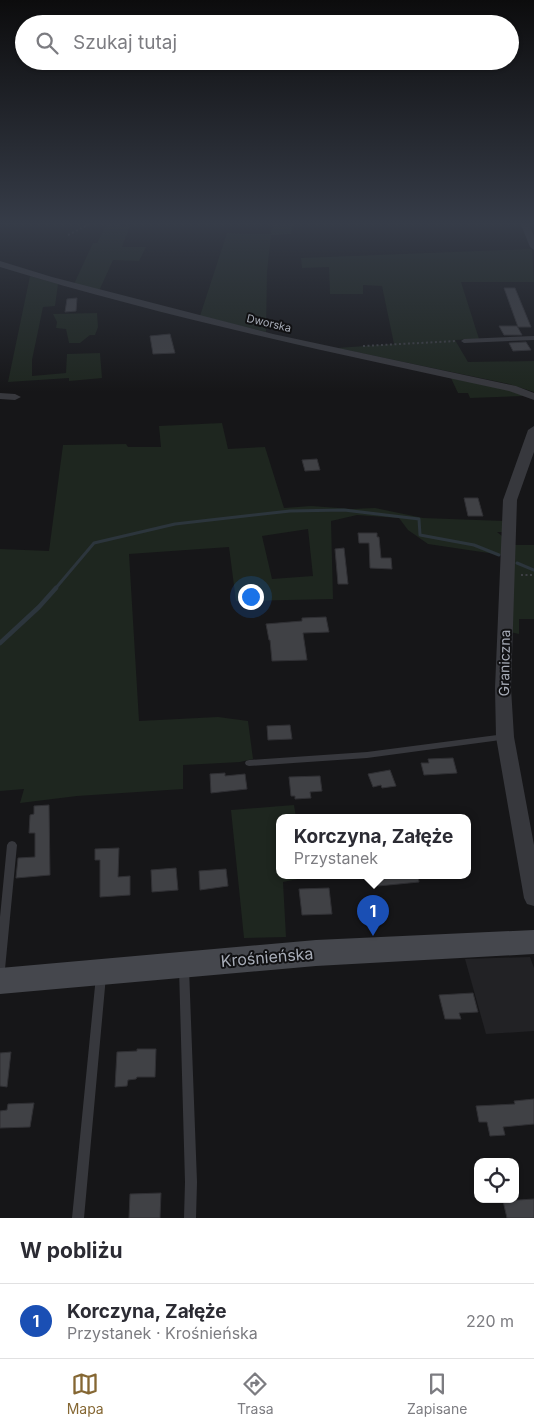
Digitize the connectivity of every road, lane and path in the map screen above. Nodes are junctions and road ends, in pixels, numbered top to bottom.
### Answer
1 (52, 279) edge
2 (534, 338) edge
3 (464, 341) joint
4 (334, 350) junction
5 (0, 396) edge
6 (15, 397) dead end
7 (534, 397) edge
8 (534, 430) edge
9 (505, 738) junction
10 (249, 763) dead end
11 (12, 845) dead end
12 (534, 898) edge
13 (534, 942) edge
14 (184, 964) junction
15 (0, 969) edge
16 (102, 970) junction
17 (0, 981) edge
18 (78, 1218) edge
19 (190, 1218) edge

1 - 4 street, Dworska
2 - 3 lane
3 - 4 path
4 - 7 street, Dworska
5 - 6 street
8 - 9 street, Graniczna
9 - 10 lane
9 - 12 street, Graniczna
11 - 15 lane
13 - 14 main road, Krośnieńska
14 - 16 main road, Krośnieńska
14 - 19 lane
16 - 17 main road, Krośnieńska
16 - 18 lane

